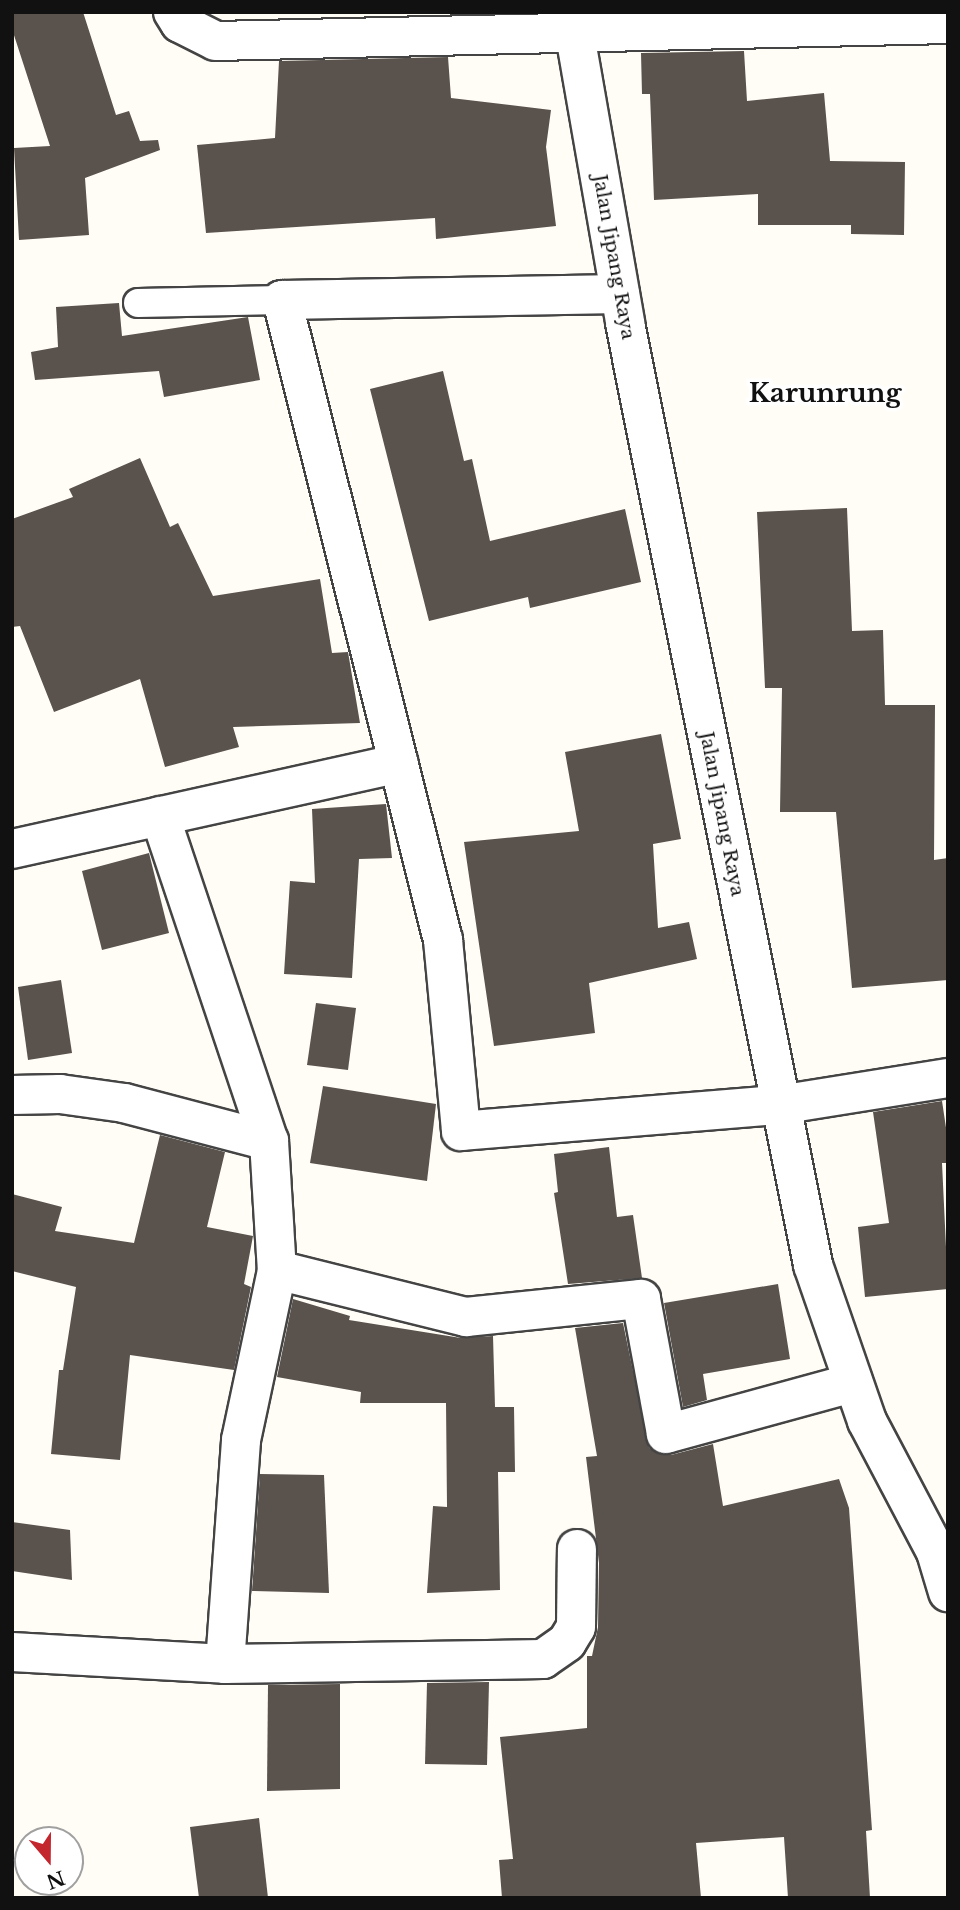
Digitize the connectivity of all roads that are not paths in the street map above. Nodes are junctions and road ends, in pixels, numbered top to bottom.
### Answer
1 (173, 12) edge
2 (573, 22) edge
3 (948, 24) edge
4 (620, 295) junction
5 (282, 300) junction
6 (138, 303) dead end
7 (399, 762) junction
8 (160, 816) junction
9 (12, 849) edge
10 (948, 1078) edge
11 (12, 1095) edge
12 (779, 1105) junction
13 (269, 1141) junction
14 (277, 1270) junction
15 (853, 1383) junction
16 (578, 1549) dead end
17 (948, 1592) edge
18 (12, 1652) edge
19 (225, 1664) junction

1 - 2 street
2 - 3 street
2 - 4 street, Jalan Jipang Raya
4 - 5 street
4 - 12 street, Jalan Jipang Raya
5 - 6 lane
5 - 7 street
7 - 8 street
7 - 12 street
8 - 9 street
8 - 13 street
10 - 12 street
11 - 13 street
12 - 15 street, Jalan Jipang Raya
13 - 14 street
14 - 15 street
14 - 19 street
15 - 17 street, Jalan Jipang Raya
16 - 19 street
18 - 19 street

